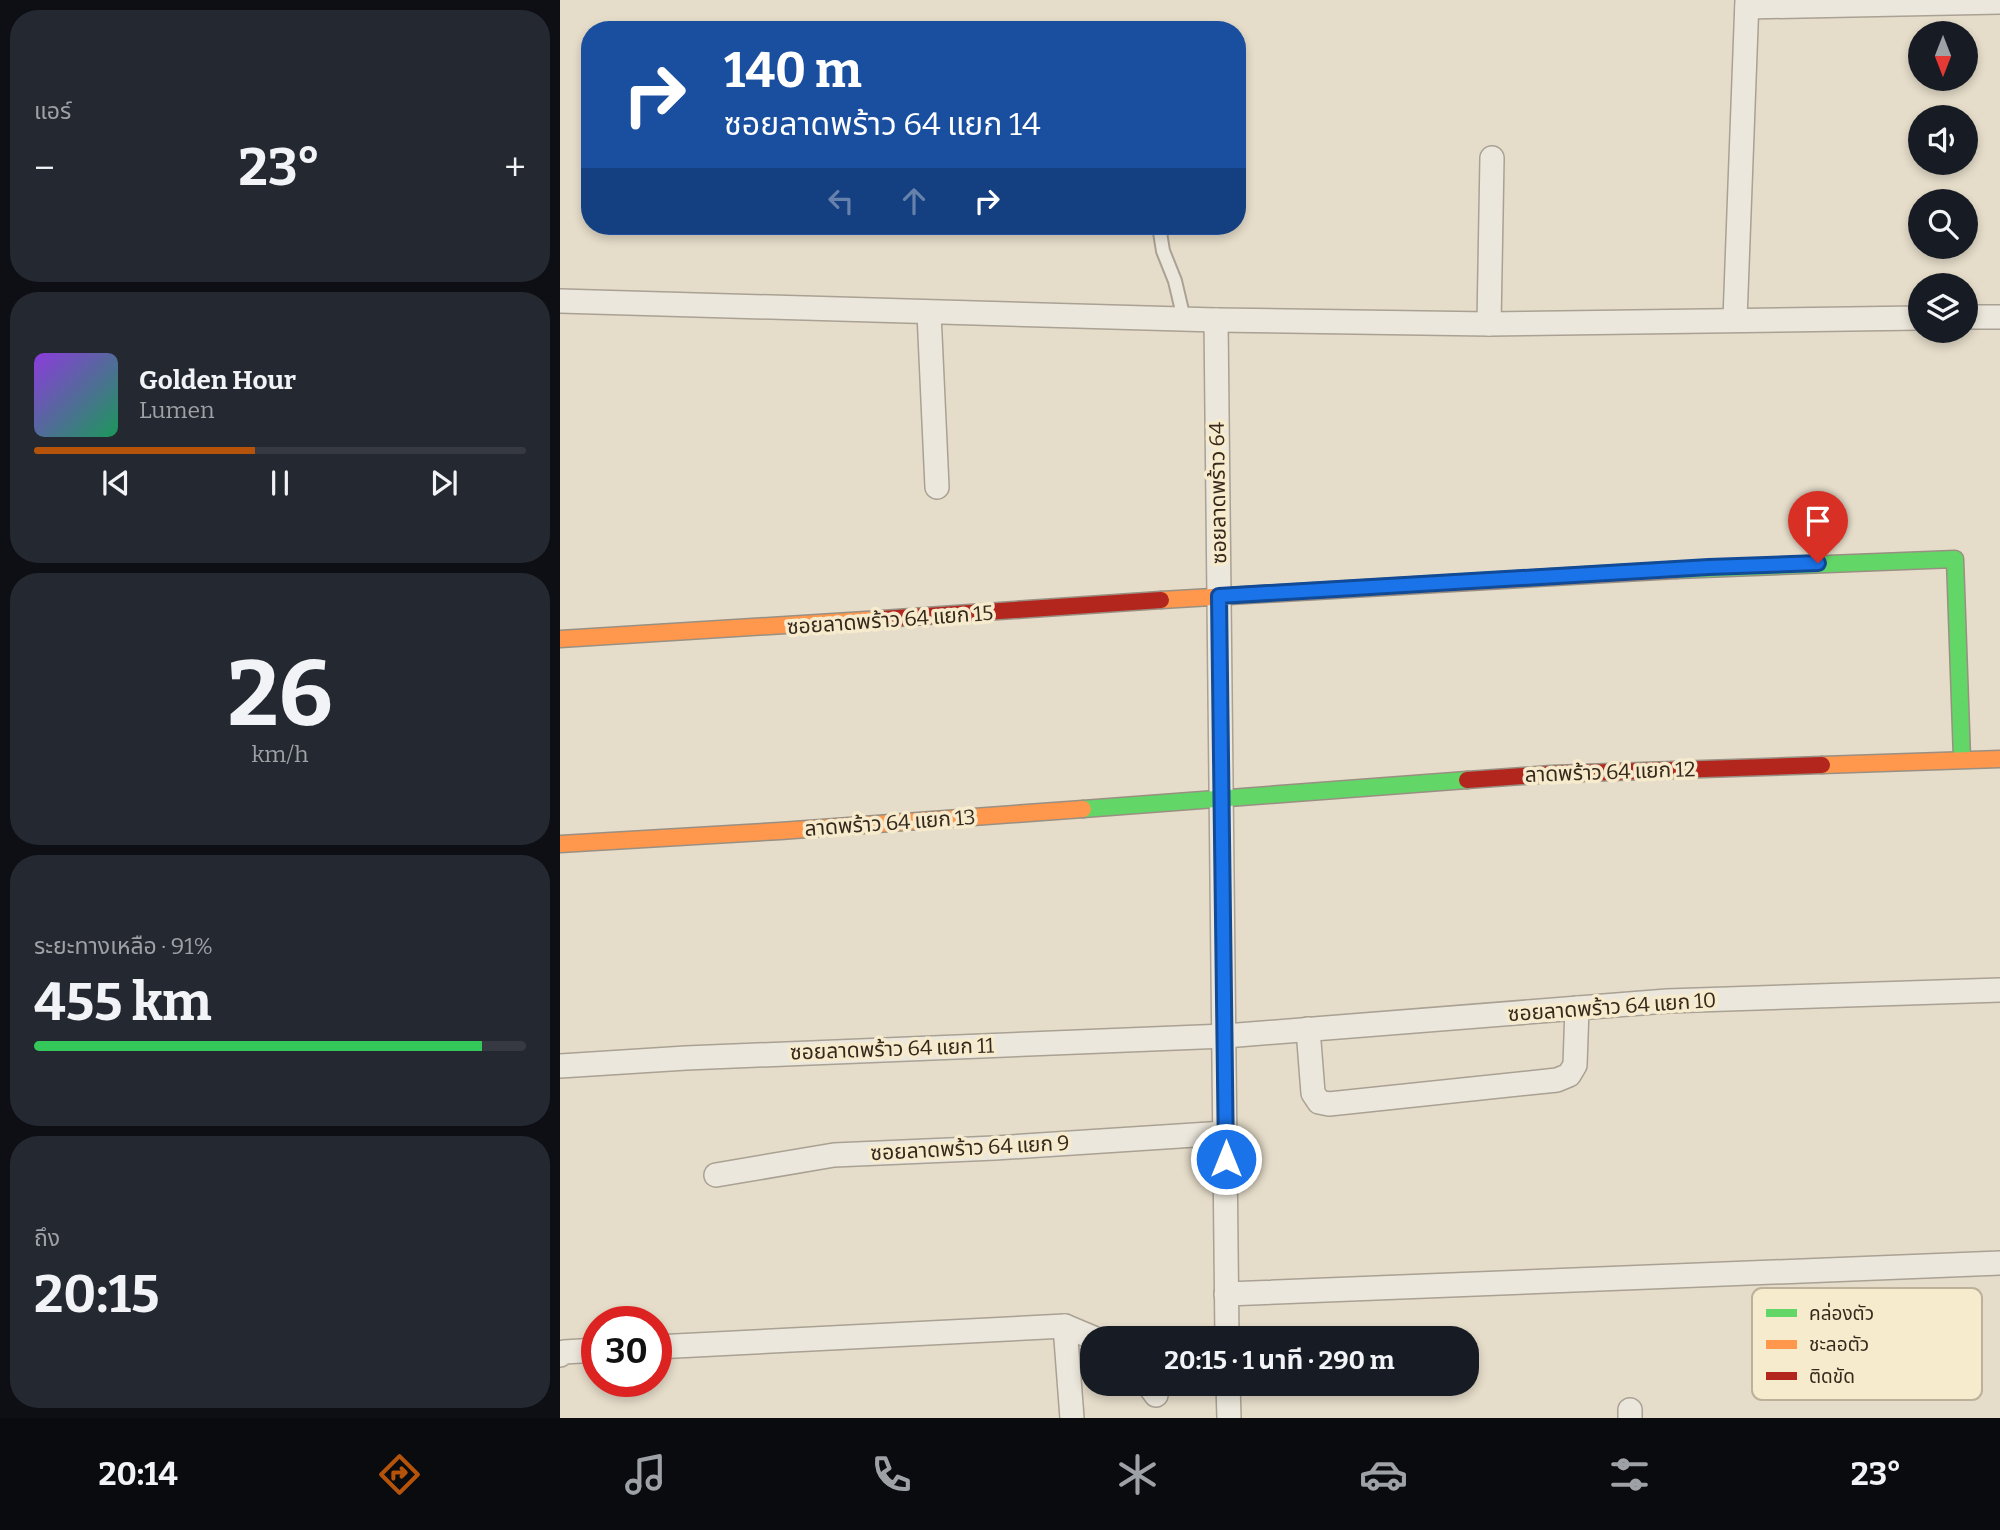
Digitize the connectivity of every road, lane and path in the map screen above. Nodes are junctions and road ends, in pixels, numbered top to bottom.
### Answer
1 (2000, 2) edge
2 (1747, 3) edge
3 (1492, 158) dead end
4 (1160, 235) edge
5 (560, 301) edge
6 (929, 313) junction
7 (1978, 317) edge
8 (2000, 317) edge
9 (1908, 318) edge
10 (1184, 319) junction
11 (1735, 319) junction
12 (1216, 320) junction
13 (1489, 324) junction
14 (937, 487) dead end
15 (1219, 596) junction
16 (560, 639) edge
17 (1962, 759) junction
18 (2000, 759) edge
19 (1220, 797) junction
20 (560, 844) edge
21 (2000, 990) edge
22 (1577, 1008) junction
23 (1308, 1030) junction
24 (1225, 1036) junction
25 (560, 1066) edge
26 (1225, 1133) junction
27 (716, 1175) dead end
28 (2000, 1263) edge
29 (1226, 1294) junction
30 (1065, 1326) junction
31 (1227, 1326) edge
32 (1080, 1332) edge
33 (672, 1346) edge
34 (581, 1351) edge
35 (560, 1355) edge
36 (1228, 1396) edge
37 (1072, 1418) edge
38 (1229, 1418) edge

1 - 2 street
2 - 11 street
3 - 13 street
4 - 10 lane
5 - 6 street
6 - 10 street
6 - 14 street
7 - 8 street
9 - 11 street
10 - 12 street
11 - 13 street
12 - 13 street
12 - 15 street, ซอยลาดพร้าว 64
15 - 16 street, ซอยลาดพร้าว 64 แยก 15
15 - 17 street, ซอยลาดพร้าว 64 แยก 15
15 - 19 street, ซอยลาดพร้าว 64
17 - 18 street, ลาดพร้าว 64 แยก 12
17 - 19 street, ลาดพร้าว 64 แยก 12
19 - 20 street, ลาดพร้าว 64 แยก 13
19 - 24 street, ซอยลาดพร้าว 64
21 - 22 street, ซอยลาดพร้าว 64 แยก 10
22 - 23 street, ซอยลาดพร้าว 64 แยก 10
22 - 23 street
23 - 24 street, ซอยลาดพร้าว 64 แยก 10
24 - 25 street, ซอยลาดพร้าว 64 แยก 11
24 - 26 street, ซอยลาดพร้าว 64
26 - 27 street, ซอยลาดพร้าว 64 แยก 9
26 - 29 street, ซอยลาดพร้าว 64
28 - 29 street
29 - 31 street, ซอยลาดพร้าว 64
30 - 32 street
30 - 33 street
30 - 37 street
34 - 35 street
36 - 38 street

